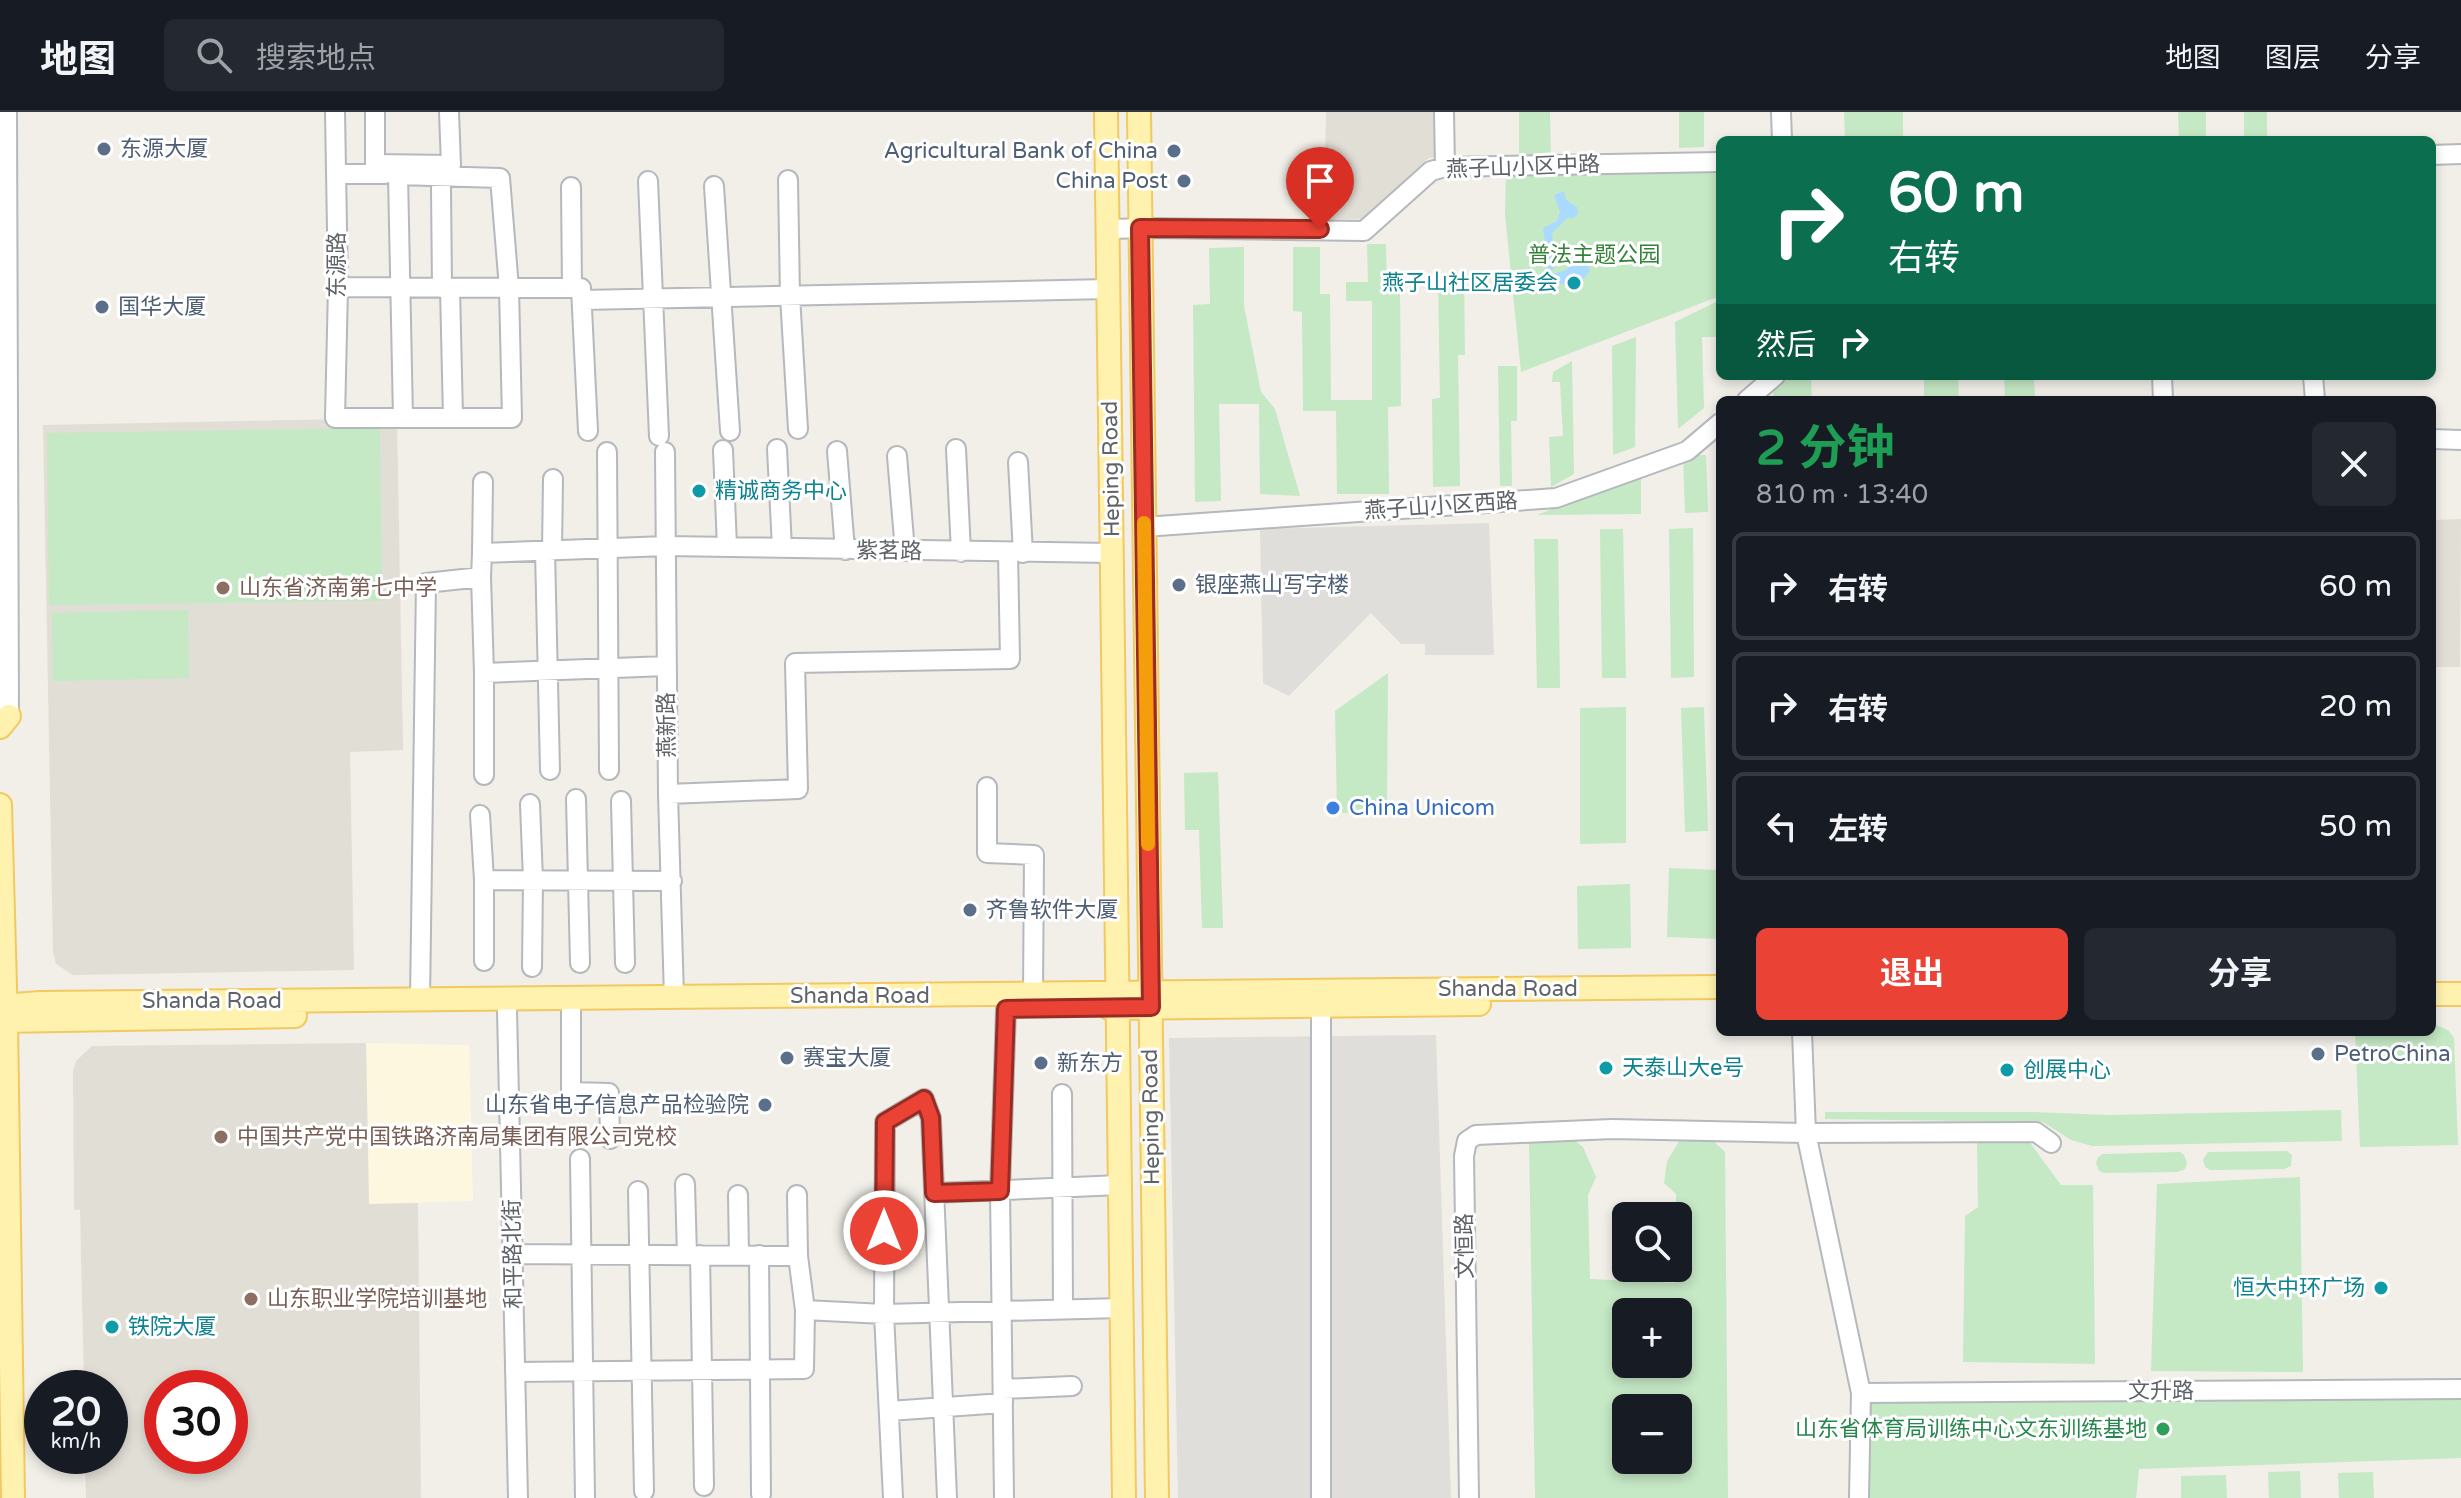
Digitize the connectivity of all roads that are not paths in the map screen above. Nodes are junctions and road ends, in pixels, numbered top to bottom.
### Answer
1 (7, 112) edge
2 (335, 112) edge
3 (375, 112) edge
4 (449, 112) edge
5 (1106, 112) edge
6 (1139, 112) edge
7 (1444, 112) edge
8 (1781, 112) edge
9 (1782, 136) edge
10 (2461, 154) edge
11 (2436, 155) edge
12 (1716, 162) edge
13 (1445, 167) junction
14 (375, 169) junction
15 (336, 174) junction
16 (398, 175) junction
17 (788, 180) dead end
18 (648, 181) dead end
19 (714, 186) dead end
20 (571, 187) dead end
21 (441, 188) dead end
22 (1140, 228) junction
23 (1108, 229) junction
24 (338, 287) junction
25 (399, 287) junction
26 (446, 288) junction
27 (509, 288) junction
28 (1108, 289) junction
29 (577, 294) junction
30 (790, 296) junction
31 (721, 297) junction
32 (653, 299) junction
33 (1770, 380) edge
34 (1752, 396) edge
35 (403, 418) junction
36 (453, 418) junction
37 (1716, 426) edge
38 (798, 429) dead end
39 (588, 431) dead end
40 (730, 431) dead end
41 (2436, 439) edge
42 (2461, 440) edge
43 (777, 449) dead end
44 (956, 449) dead end
45 (723, 450) dead end
46 (837, 451) dead end
47 (607, 452) dead end
48 (897, 456) dead end
49 (1018, 462) dead end
50 (553, 479) dead end
51 (483, 482) dead end
52 (1144, 527) junction
53 (666, 546) junction
54 (727, 547) junction
55 (606, 548) junction
56 (782, 548) junction
57 (845, 550) junction
58 (549, 551) junction
59 (905, 551) junction
60 (961, 552) junction
61 (482, 553) junction
62 (1016, 553) junction
63 (1112, 553) junction
64 (481, 577) junction
65 (667, 666) junction
66 (608, 668) junction
67 (548, 670) junction
68 (484, 673) junction
69 (4, 722) edge
70 (550, 770) dead end
71 (609, 770) dead end
72 (484, 775) dead end
73 (987, 787) dead end
74 (668, 794) junction
75 (576, 799) dead end
76 (621, 801) dead end
77 (530, 804) dead end
78 (0, 805) edge
79 (480, 815) dead end
80 (484, 880) junction
81 (533, 880) junction
82 (578, 881) junction
83 (623, 881) junction
84 (672, 881) junction
85 (484, 961) dead end
86 (580, 963) dead end
87 (625, 963) dead end
88 (532, 967) dead end
89 (2461, 980) edge
90 (2436, 981) edge
91 (1716, 987) edge
92 (1033, 994) junction
93 (2436, 994) edge
94 (2461, 994) edge
95 (674, 997) junction
96 (420, 999) junction
97 (1151, 1000) junction
98 (1118, 1001) junction
99 (1716, 1002) edge
100 (1321, 1006) junction
101 (1006, 1009) junction
102 (507, 1010) junction
103 (571, 1010) junction
104 (3, 1013) edge
105 (1802, 1036) edge
106 (1062, 1094) dead end
107 (1806, 1133) junction
108 (610, 1139) dead end
109 (2051, 1143) dead end
110 (12, 1153) junction
111 (580, 1159) dead end
112 (685, 1184) dead end
113 (1120, 1185) junction
114 (1062, 1189) junction
115 (638, 1191) dead end
116 (1000, 1191) junction
117 (934, 1193) junction
118 (738, 1195) dead end
119 (797, 1195) dead end
120 (513, 1254) junction
121 (582, 1254) junction
122 (639, 1254) junction
123 (694, 1255) junction
124 (739, 1255) junction
125 (759, 1255) junction
126 (798, 1256) junction
127 (1063, 1308) junction
128 (1122, 1308) junction
129 (805, 1310) junction
130 (1002, 1310) junction
131 (938, 1312) junction
132 (884, 1314) junction
133 (584, 1371) junction
134 (643, 1371) junction
135 (702, 1371) junction
136 (759, 1371) junction
137 (515, 1372) junction
138 (1072, 1386) dead end
139 (2461, 1389) edge
140 (1861, 1393) junction
141 (1003, 1396) junction
142 (943, 1408) junction
143 (889, 1411) junction
144 (704, 1486) dead end
145 (644, 1491) dead end
146 (761, 1494) dead end
147 (13, 1498) edge
148 (23, 1498) edge
149 (518, 1498) edge
150 (585, 1498) edge
151 (893, 1498) edge
152 (947, 1498) edge
153 (1004, 1498) edge
154 (1124, 1498) edge
155 (1157, 1498) edge
156 (1321, 1498) edge
157 (1469, 1498) edge
158 (1859, 1498) edge

1 - 69 street
2 - 15 street, 东源路
3 - 14 street
4 - 14 street
5 - 23 main road, Heping Road
6 - 22 main road, Heping Road
7 - 13 street
8 - 9 street
10 - 11 street
12 - 13 street, 燕子山小区中路
13 - 22 street, 燕子山小区中路
14 - 15 street
14 - 16 street
15 - 24 street, 东源路
16 - 25 street
16 - 27 street
17 - 30 street
18 - 32 street, 燕新路
19 - 31 street
20 - 29 street
21 - 26 street
22 - 23 street, 燕子山小区中路
22 - 52 main road, Heping Road
23 - 28 main road, Heping Road
24 - 25 street
24 - 35 street, 东源路
25 - 26 street
25 - 35 street
26 - 27 street
26 - 36 street
27 - 29 street
27 - 36 street
28 - 30 street
28 - 63 main road, Heping Road
29 - 32 street
29 - 39 street
30 - 31 street
30 - 38 street
31 - 32 street
31 - 40 street
32 - 53 street, 燕新路
33 - 34 street
35 - 36 street
37 - 52 street, 燕子山小区西路
41 - 42 street
43 - 56 street
44 - 60 street
45 - 54 street
46 - 57 street
47 - 55 street
48 - 59 street
49 - 62 street
50 - 58 street
51 - 61 street
52 - 97 main road, Heping Road
53 - 54 street, 紫茗路
53 - 55 street, 紫茗路
53 - 65 street, 燕新路
54 - 56 street, 紫茗路
55 - 58 street, 紫茗路
55 - 66 street
56 - 57 street, 紫茗路
57 - 59 street, 紫茗路
58 - 61 street, 紫茗路
58 - 67 street
59 - 60 street, 紫茗路
60 - 62 street, 紫茗路
61 - 64 street
62 - 63 street, 紫茗路
62 - 74 street
63 - 98 main road, Heping Road
64 - 68 street
64 - 96 street
65 - 66 street
65 - 74 street, 燕新路
66 - 67 street
66 - 71 street
67 - 68 street
67 - 70 street
68 - 72 street
73 - 92 street
74 - 84 street, 燕新路
75 - 82 street
76 - 83 street
77 - 81 street
78 - 104 main road
79 - 80 street
80 - 81 street
80 - 85 street
81 - 82 street
81 - 88 street
82 - 83 street
82 - 86 street
83 - 84 street
83 - 87 street
84 - 95 street, 燕新路
89 - 90 main road
91 - 97 main road, Shanda Road
92 - 95 main road, Shanda Road
92 - 98 main road, Shanda Road
93 - 94 main road
95 - 96 main road, Shanda Road
96 - 104 main road, Shanda Road
97 - 98 main road, Shanda Road
97 - 100 main road, Shanda Road
97 - 155 main road, Heping Road
98 - 101 main road, Shanda Road
98 - 113 main road, Heping Road
99 - 100 main road, Shanda Road
100 - 156 street
101 - 103 main road, Shanda Road
101 - 116 street
102 - 103 main road, Shanda Road
102 - 104 main road, Shanda Road
102 - 120 street, 和平路北街
103 - 108 street
104 - 110 main road
105 - 107 street
106 - 114 street
107 - 109 street
107 - 140 street
107 - 157 street, 文恒路
110 - 147 main road
110 - 148 street
111 - 121 street
112 - 123 street
113 - 114 street
113 - 128 main road, Heping Road
114 - 116 street
114 - 127 street
115 - 122 street
116 - 117 street
116 - 130 street
117 - 131 street
117 - 132 street
118 - 124 street
119 - 126 street
120 - 121 street
120 - 137 street, 和平路北街
121 - 122 street
121 - 133 street
122 - 123 street
122 - 134 street
123 - 124 street
123 - 135 street
124 - 125 street
125 - 126 street
125 - 136 street
126 - 129 street
127 - 128 street
127 - 130 street
128 - 154 main road, Heping Road
129 - 132 street
129 - 136 street
130 - 131 street
130 - 141 street
131 - 132 street
131 - 142 street
132 - 143 street
133 - 134 street
133 - 137 street
133 - 150 street
134 - 135 street
134 - 145 street
135 - 136 street
135 - 144 street
136 - 146 street
137 - 149 street, 和平路北街
138 - 141 street
139 - 140 street, 文升路
140 - 158 street
141 - 142 street
141 - 153 street
142 - 143 street
142 - 152 street
143 - 151 street

